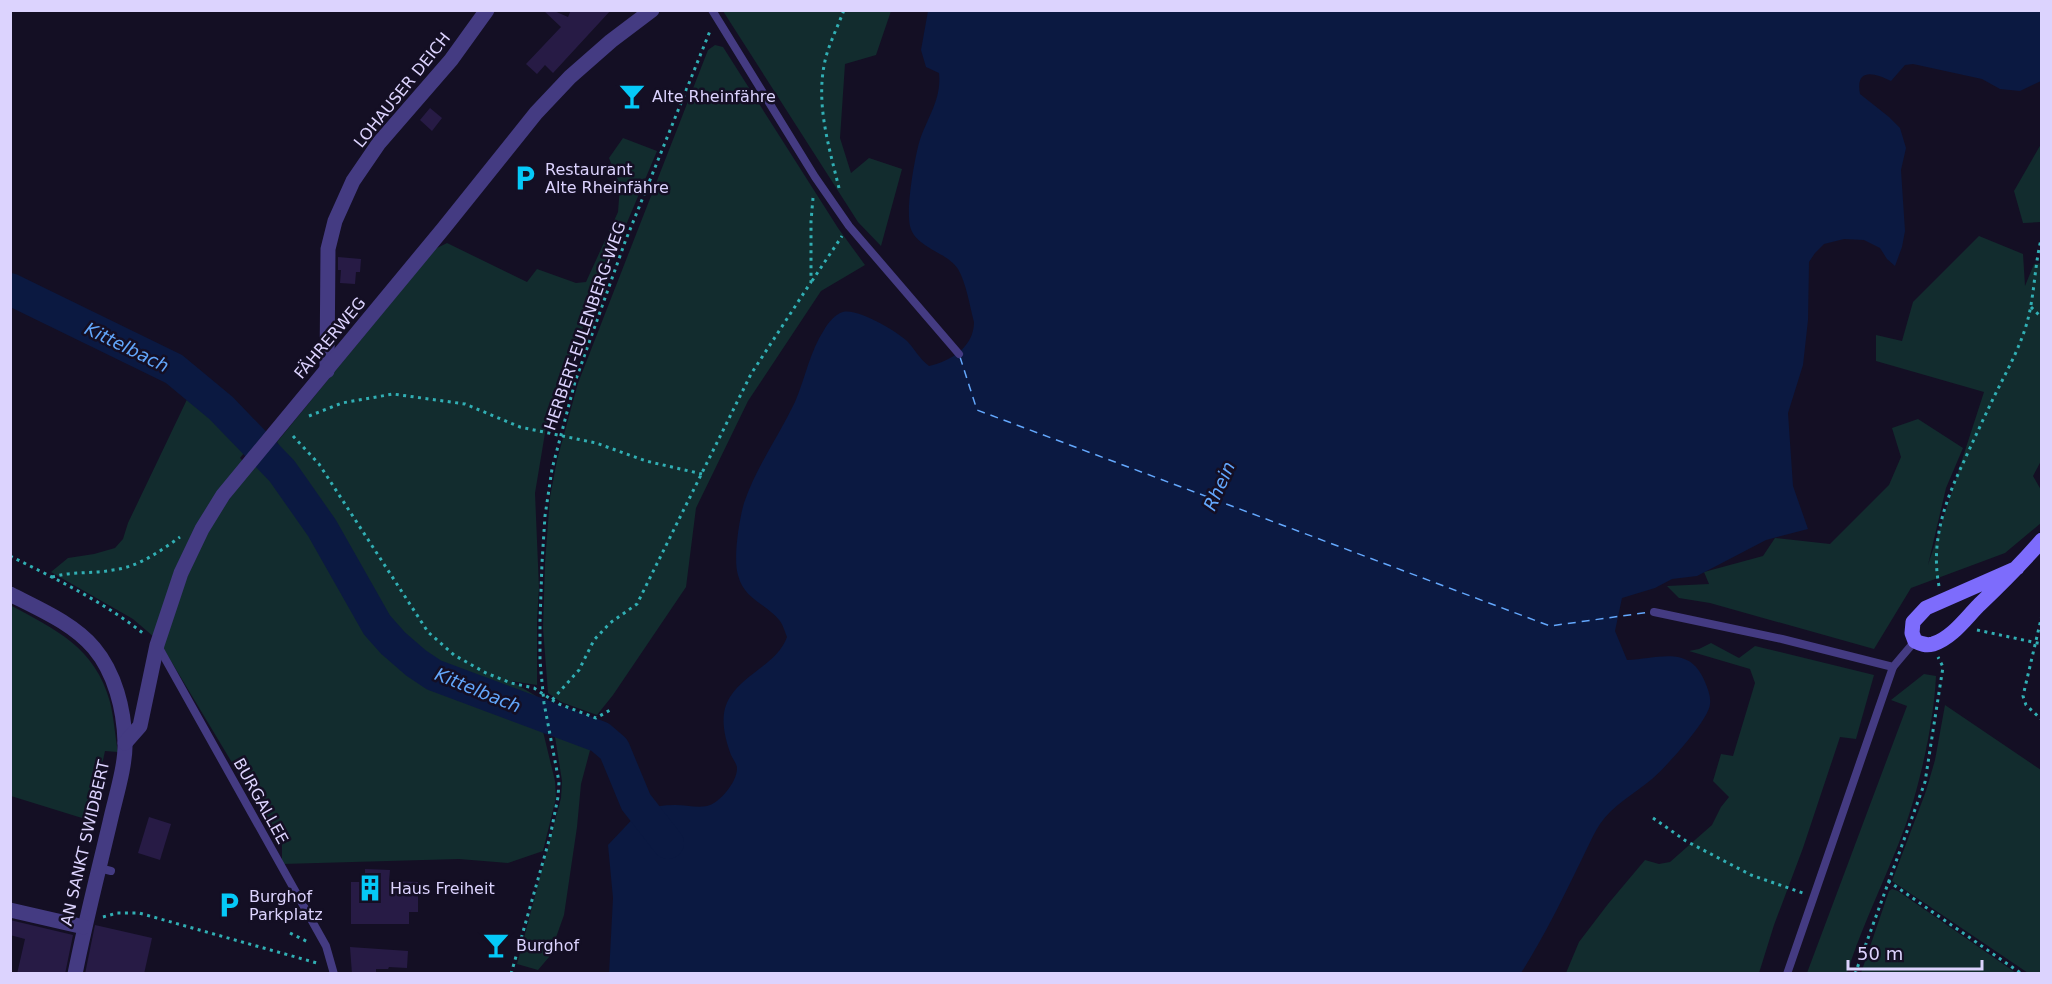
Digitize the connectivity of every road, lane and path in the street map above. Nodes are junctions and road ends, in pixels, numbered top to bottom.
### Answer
1 (487, 10) edge
2 (652, 10) edge
3 (844, 10) edge
4 (714, 13) edge
5 (815, 177) junction
6 (840, 191) dead end
7 (849, 226) junction
8 (2042, 236) edge
9 (811, 282) junction
10 (2031, 307) junction
11 (2042, 318) edge
12 (959, 354) dead end
13 (327, 370) junction
14 (309, 416) dead end
15 (277, 429) junction
16 (560, 436) junction
17 (702, 474) junction
18 (201, 529) junction
19 (2038, 549) edge
20 (10, 556) edge
21 (2017, 568) junction
22 (52, 577) junction
23 (10, 594) edge
24 (1942, 600) junction
25 (1654, 612) dead end
26 (2042, 615) edge
27 (1960, 625) junction
28 (1915, 641) junction
29 (2035, 643) junction
30 (2042, 644) edge
31 (157, 645) junction
32 (1932, 645) junction
33 (1893, 667) junction
34 (543, 693) junction
35 (552, 700) junction
36 (612, 709) dead end
37 (2042, 720) edge
38 (125, 743) junction
39 (1653, 818) dead end
40 (1888, 881) junction
41 (1814, 897) junction
42 (10, 910) edge
43 (101, 917) dead end
44 (84, 927) junction
45 (333, 970) edge
46 (75, 974) edge
47 (511, 974) edge
48 (1787, 974) edge
49 (1855, 974) edge
50 (2022, 974) edge

1 - 13 street, LOHAUSER DEICH
2 - 13 street, FÄHRERWEG
3 - 6 path
4 - 5 lane
4 - 16 path, HERBERT-EULENBERG-WEG
5 - 7 lane
5 - 9 path
7 - 9 path
7 - 12 lane
8 - 10 path
9 - 17 path
10 - 11 path
10 - 24 path
13 - 15 street, FÄHRERWEG
14 - 16 path
15 - 18 street, FÄHRERWEG
15 - 34 path
16 - 17 path
16 - 34 path, HERBERT-EULENBERG-WEG
17 - 35 path
18 - 22 path
18 - 31 street, FÄHRERWEG
19 - 21 street
20 - 22 path
21 - 24 street
21 - 27 street
22 - 31 path
23 - 38 street, AN SANKT SWIDBERT
24 - 28 street
25 - 33 lane
26 - 29 path
27 - 29 path
27 - 32 street
28 - 32 street
28 - 33 lane
29 - 30 path
29 - 37 path
31 - 38 street, FÄHRERWEG
31 - 45 lane, BURGALLEE
32 - 40 path
33 - 41 lane
34 - 35 path
34 - 47 path, HERBERT-EULENBERG-WEG
35 - 36 path
38 - 44 street, AN SANKT SWIDBERT
39 - 41 path
40 - 49 path
40 - 50 path
41 - 48 lane
42 - 44 street
43 - 45 path
44 - 46 street, AN SANKT SWIDBERT

